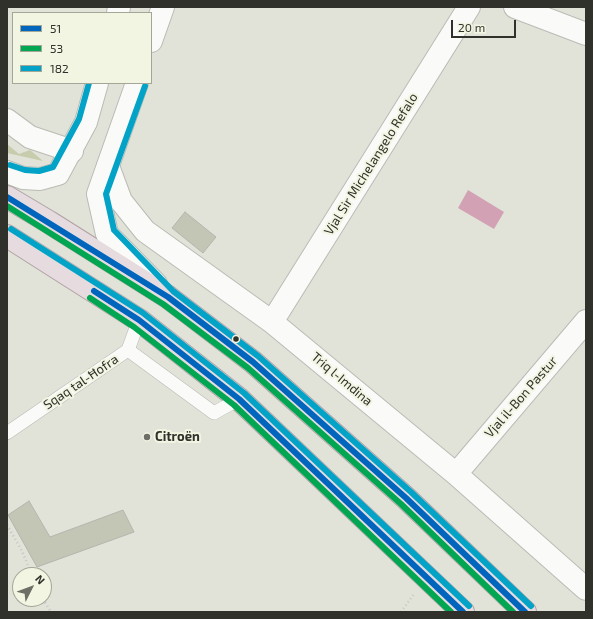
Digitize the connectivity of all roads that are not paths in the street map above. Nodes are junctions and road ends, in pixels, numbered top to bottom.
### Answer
1 (163, 7) edge
2 (469, 7) edge
3 (515, 7) edge
4 (586, 34) edge
5 (152, 38) edge
6 (98, 84) edge
7 (137, 84) edge
8 (7, 120) edge
9 (72, 150) junction
10 (108, 166) junction
11 (7, 172) edge
12 (7, 197) edge
13 (7, 236) edge
14 (168, 297) junction
15 (139, 320) junction
16 (586, 321) edge
17 (272, 322) junction
18 (128, 350) junction
19 (239, 399) junction
20 (7, 433) edge
21 (456, 474) junction
22 (586, 589) edge
23 (463, 612) edge
24 (525, 612) edge

1 - 5 street
2 - 17 street, Vjal Sir Michelangelo Refalo
3 - 4 street
6 - 9 street
7 - 10 street
8 - 9 street
9 - 11 street
10 - 14 street
10 - 17 street, Triq l-Imdina
12 - 14 highway
13 - 15 highway
14 - 24 highway
15 - 18 lane, Sqaq tal-Ħofra
15 - 19 highway
16 - 21 street, Vjal il-Bon Pastur
17 - 21 street, Triq l-Imdina
18 - 19 lane
18 - 20 lane, Sqaq tal-Ħofra
19 - 23 highway
21 - 22 street, Triq l-Imdina

